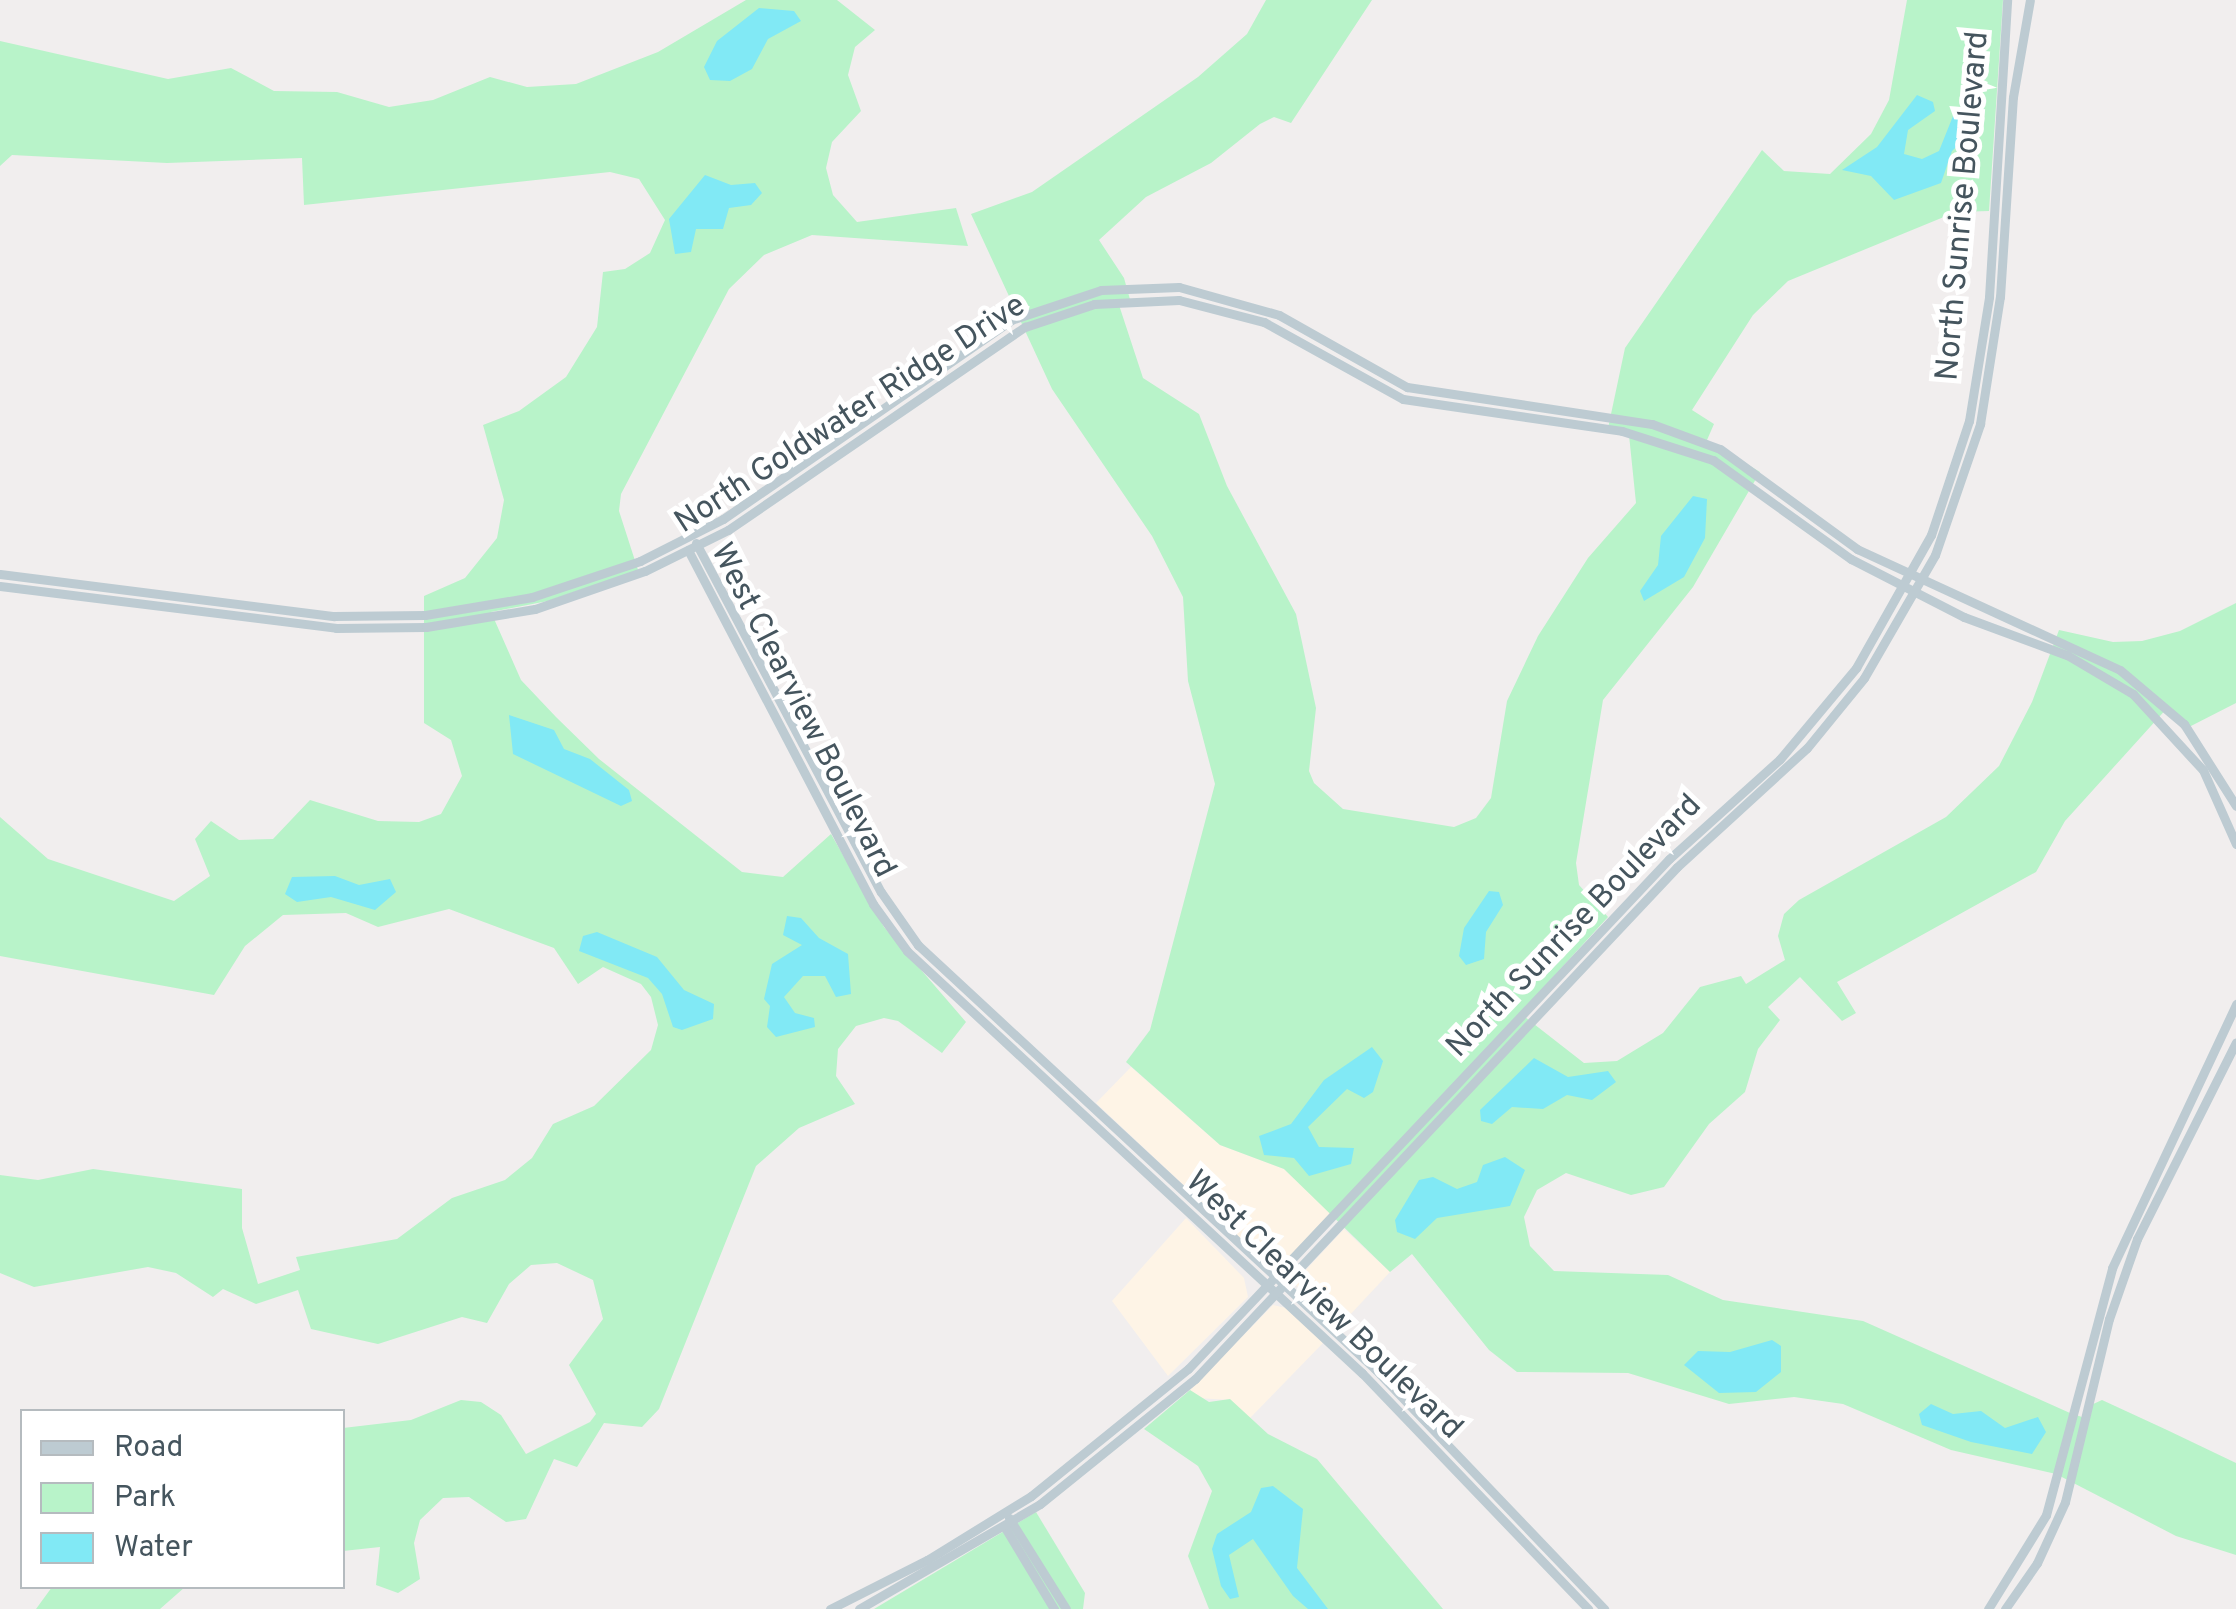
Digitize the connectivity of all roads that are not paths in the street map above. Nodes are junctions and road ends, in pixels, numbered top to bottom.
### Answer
1 (2010, 0) edge
2 (2030, 0) edge
3 (690, 538) junction
4 (700, 546) junction
5 (688, 552) junction
6 (0, 574) edge
7 (1916, 579) junction
8 (0, 586) edge
9 (1911, 590) junction
10 (2236, 806) edge
11 (2236, 844) edge
12 (2236, 1004) edge
13 (2236, 1042) edge
14 (1355, 1200) junction
15 (1339, 1221) junction
16 (1278, 1277) junction
17 (1269, 1286) junction
18 (1286, 1286) junction
19 (1278, 1294) junction
20 (1192, 1374) junction
21 (1007, 1522) junction
22 (830, 1609) edge
23 (859, 1609) edge
24 (1054, 1609) edge
25 (1066, 1609) edge
26 (1588, 1609) edge
27 (1604, 1609) edge
28 (1988, 1609) edge
29 (2005, 1609) edge

1 - 7 street, North Sunrise Boulevard
2 - 7 street, North Sunrise Boulevard
3 - 4 street, West Clearview Boulevard
3 - 5 street, West Clearview Boulevard
3 - 6 street, North Goldwater Ridge Drive
3 - 7 street, North Goldwater Ridge Drive
4 - 5 street, North Goldwater Ridge Drive
4 - 9 street, North Goldwater Ridge Drive
4 - 16 street, West Clearview Boulevard
5 - 8 street, North Goldwater Ridge Drive
5 - 17 street, West Clearview Boulevard
7 - 9 street, North Sunrise Boulevard
7 - 10 street, North Goldwater Ridge Drive
9 - 11 street, North Goldwater Ridge Drive
9 - 14 street, North Sunrise Boulevard
9 - 14 street, North Sunrise Boulevard
12 - 28 street
13 - 29 street
14 - 15 street, North Sunrise Boulevard
15 - 16 street, North Sunrise Boulevard
15 - 18 street, North Sunrise Boulevard
16 - 17 street, North Sunrise Boulevard
16 - 18 street, West Clearview Boulevard
17 - 19 street, West Clearview Boulevard
17 - 20 street, North Sunrise Boulevard
18 - 19 street, North Sunrise Boulevard
18 - 27 street, West Clearview Boulevard
19 - 20 street, North Sunrise Boulevard
19 - 26 street, West Clearview Boulevard
20 - 21 street, North Sunrise Boulevard
20 - 22 street, North Sunrise Boulevard
21 - 23 street, North Sunrise Boulevard
21 - 24 street
21 - 25 street

